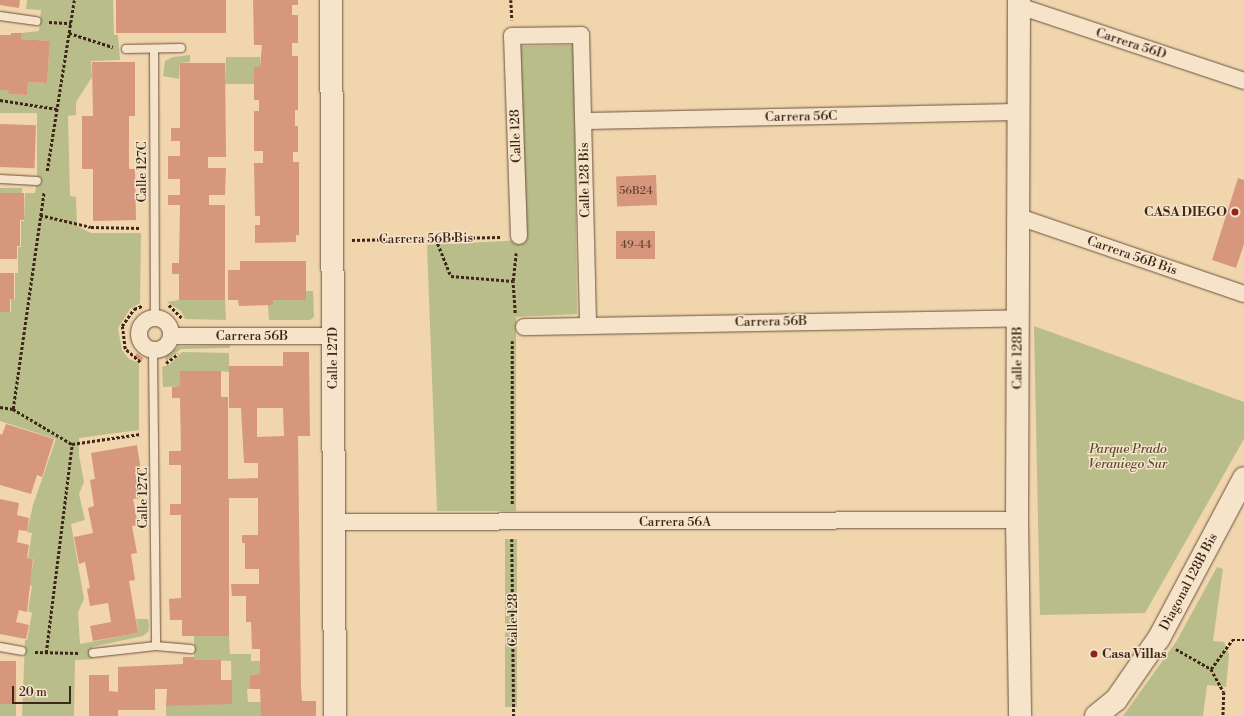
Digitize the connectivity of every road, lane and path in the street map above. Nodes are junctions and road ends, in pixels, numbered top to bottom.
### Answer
1 (74, 0) edge
2 (330, 0) edge
3 (1019, 3) edge
4 (0, 16) edge
5 (37, 20) joint
6 (70, 23) junction
7 (69, 33) junction
8 (581, 35) joint
9 (181, 48) dead end
10 (126, 49) joint
11 (154, 50) junction
12 (1244, 81) edge
13 (0, 100) edge
14 (57, 109) junction
15 (1018, 112) junction
16 (584, 121) junction
17 (46, 175) dead end
18 (0, 179) edge
19 (37, 181) dead end
20 (44, 189) dead end
21 (40, 215) junction
22 (1019, 217) junction
23 (154, 227) junction
24 (520, 236) junction
25 (436, 239) junction
26 (332, 240) junction
27 (513, 281) junction
28 (1244, 294) edge
29 (155, 318) junction
30 (1018, 318) junction
31 (588, 325) junction
32 (524, 327) junction
33 (171, 336) junction
34 (333, 336) junction
35 (152, 350) junction
36 (0, 407) edge
37 (13, 409) junction
38 (155, 432) junction
39 (72, 444) junction
40 (1244, 478) edge
41 (1017, 520) junction
42 (333, 522) junction
43 (512, 524) junction
44 (1159, 638) junction
45 (1244, 640) edge
46 (156, 646) junction
47 (0, 647) edge
48 (191, 649) dead end
49 (22, 651) joint
50 (46, 653) junction
51 (93, 653) joint
52 (1211, 669) junction
53 (335, 716) edge
54 (514, 716) edge
55 (1020, 716) edge
56 (1096, 716) edge
57 (1223, 716) edge

1 - 6 path
2 - 26 street, Calle 127D
3 - 12 street, Carrera 56D
3 - 15 street, Calle 128B
4 - 5 lane
5 - 6 path
6 - 7 path
7 - 10 path
7 - 14 path
8 - 16 street, Calle 128 Bis
8 - 24 street, Calle 128
9 - 11 lane
10 - 11 lane
11 - 23 lane, Calle 127C
13 - 14 path
14 - 17 path
15 - 16 street, Carrera 56C
15 - 22 street, Calle 128B
16 - 31 street, Calle 128 Bis
18 - 19 lane
20 - 21 path
21 - 23 path
21 - 37 path
22 - 28 street, Carrera 56B Bis
22 - 30 street, Calle 128B
23 - 29 lane, Calle 127C
24 - 25 path, Carrera 56B Bis
24 - 27 path
25 - 26 path, Carrera 56B Bis
25 - 27 path
26 - 34 street, Calle 127D
27 - 32 path
29 - 33 street
29 - 35 street
30 - 31 street, Carrera 56B
30 - 41 street, Calle 128B
31 - 32 street, Carrera 56B
32 - 43 path, Calle 128
33 - 34 street, Carrera 56B
33 - 35 street
34 - 42 street, Calle 127D
35 - 38 lane, Calle 127C
36 - 37 path
37 - 39 path
38 - 39 path
38 - 46 lane, Calle 127C
39 - 50 path
40 - 44 street, Diagonal 128B Bis
41 - 43 street, Carrera 56A
41 - 55 street, Calle 128B
42 - 43 street, Carrera 56A
42 - 53 street, Calle 127D
43 - 54 path, Calle 128
44 - 52 path
44 - 56 street, Diagonal 128B Bis
45 - 52 path
46 - 48 lane
46 - 51 lane
47 - 49 lane
49 - 50 path
50 - 51 path
52 - 57 path

